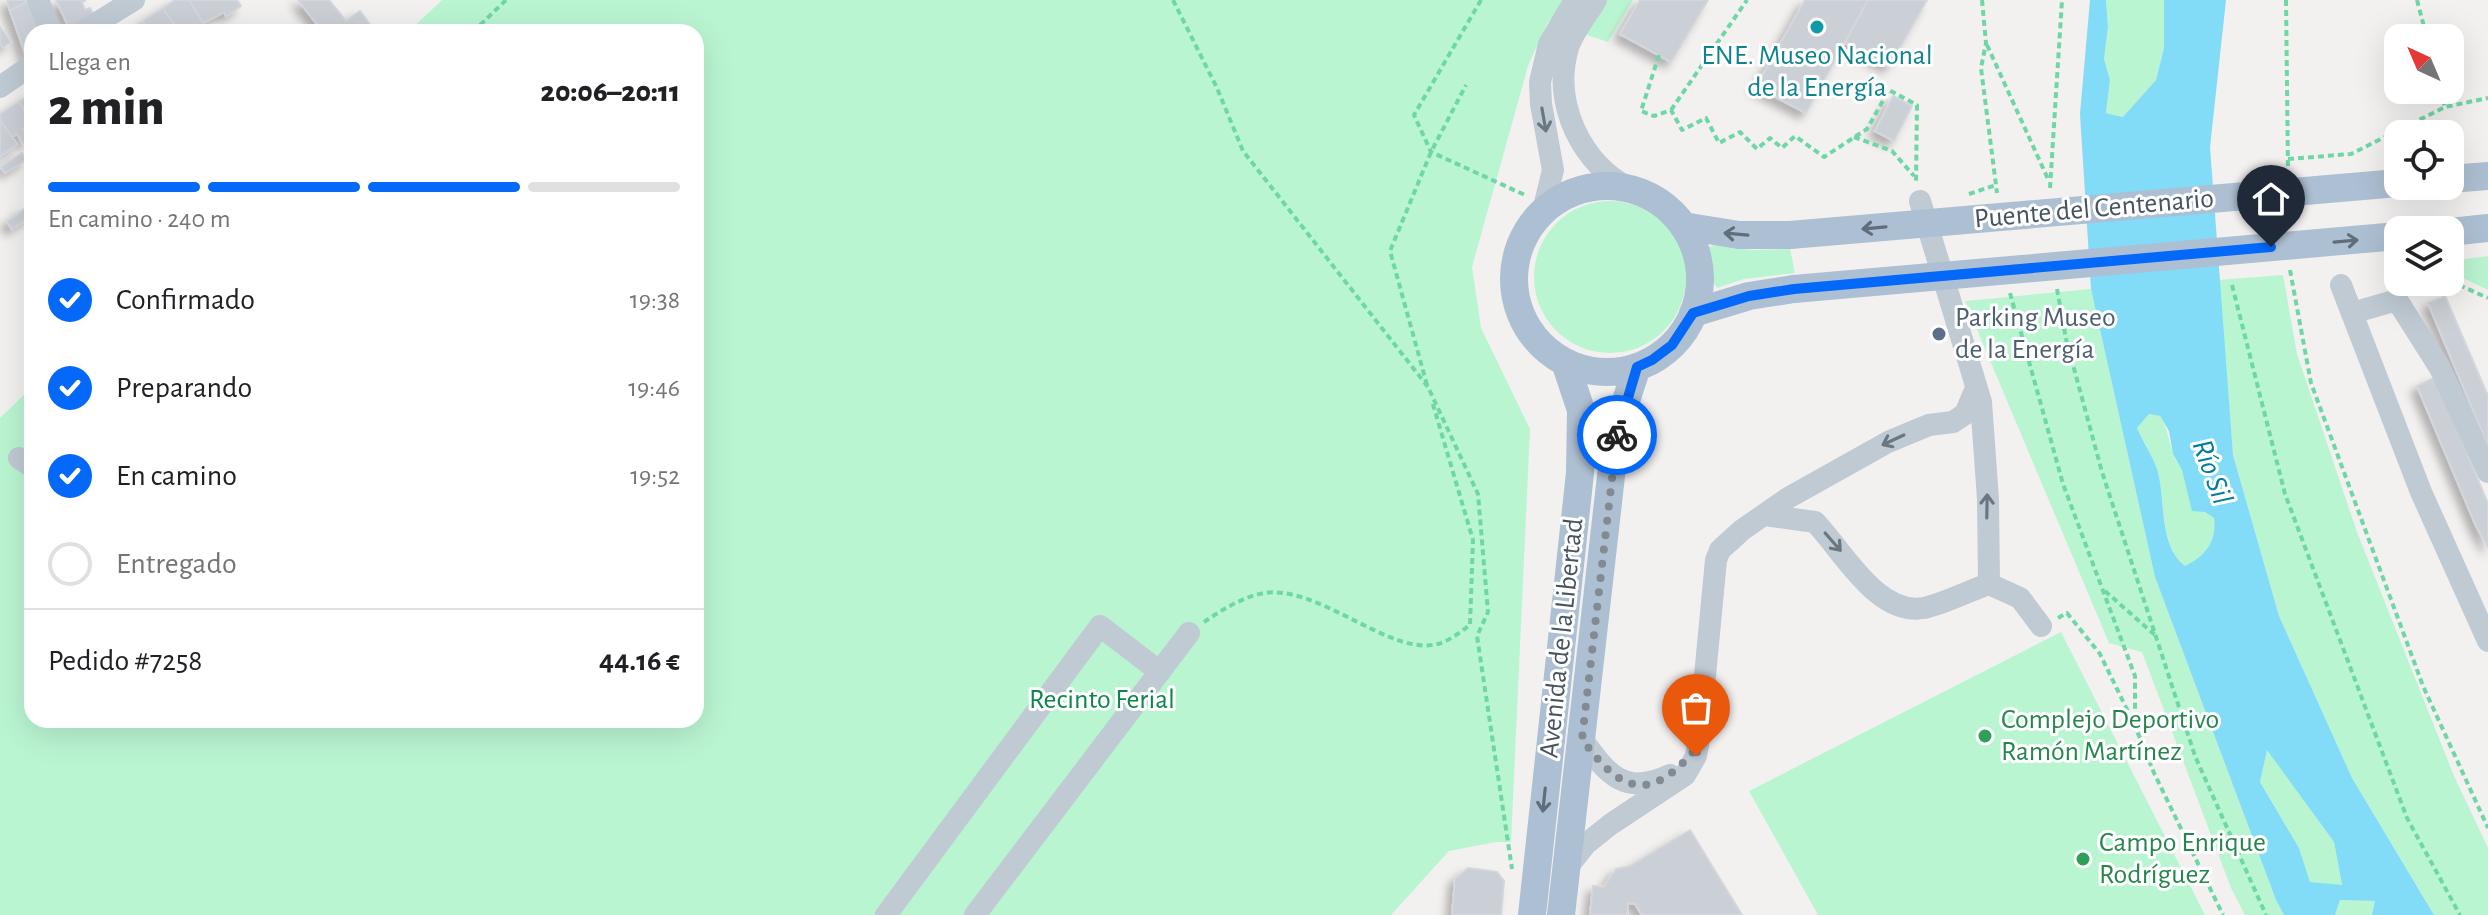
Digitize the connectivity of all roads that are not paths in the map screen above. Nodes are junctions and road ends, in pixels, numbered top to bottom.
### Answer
1 (38, 0) edge
2 (134, 0) edge
3 (1575, 0) edge
4 (1596, 0) edge
5 (48, 24) edge
6 (95, 24) edge
7 (24, 70) edge
8 (0, 87) edge
9 (2488, 176) edge
10 (2464, 178) edge
11 (2384, 184) edge
12 (1631, 189) junction
13 (1920, 201) road end
14 (1537, 204) junction
15 (1683, 226) junction
16 (2488, 228) edge
17 (2464, 231) edge
18 (2384, 237) edge
19 (2341, 285) dead end
20 (1693, 313) junction
21 (2352, 313) junction
22 (1565, 362) junction
23 (1637, 367) junction
24 (1976, 388) junction
25 (1942, 424) junction
26 (1985, 469) junction
27 (2488, 472) edge
28 (1813, 485) junction
29 (1764, 515) junction
30 (1809, 521) junction
31 (1989, 584) junction
32 (2041, 626) road end
33 (1189, 633) road end
34 (2488, 641) edge
35 (1160, 672) junction
36 (1582, 739) junction
37 (1698, 746) junction
38 (1566, 869) junction
39 (886, 915) edge
40 (975, 915) edge
41 (1532, 915) edge
42 (1561, 915) edge

1 - 5 street
2 - 6 street
3 -> 14 street
4 - 12 street
7 - 8 street
9 - 10 main road
11 -> 15 main road, Puente del Centenario, bridge
12 - 14 main road
12 - 15 main road
13 - 24 street
14 - 22 main road
15 - 20 main road
16 - 17 main road
20 -> 18 main road, Puente del Centenario, bridge
19 - 21 street
20 - 23 main road
21 - 27 street
21 - 34 street
22 - 23 main road
22 -> 41 main road, Avenida de la Libertad
23 - 36 main road, Avenida de la Libertad
24 - 25 street
24 - 26 street
25 - 26 street
25 -> 28 street
31 -> 26 street
28 - 29 street
28 - 30 street
29 - 30 street
29 - 37 street
30 -> 31 street
31 - 32 street
33 - 35 street
35 - 39 street
35 - 40 street
36 - 37 street
36 - 38 main road, Avenida de la Libertad
37 - 38 street
38 - 42 main road, Avenida de la Libertad

